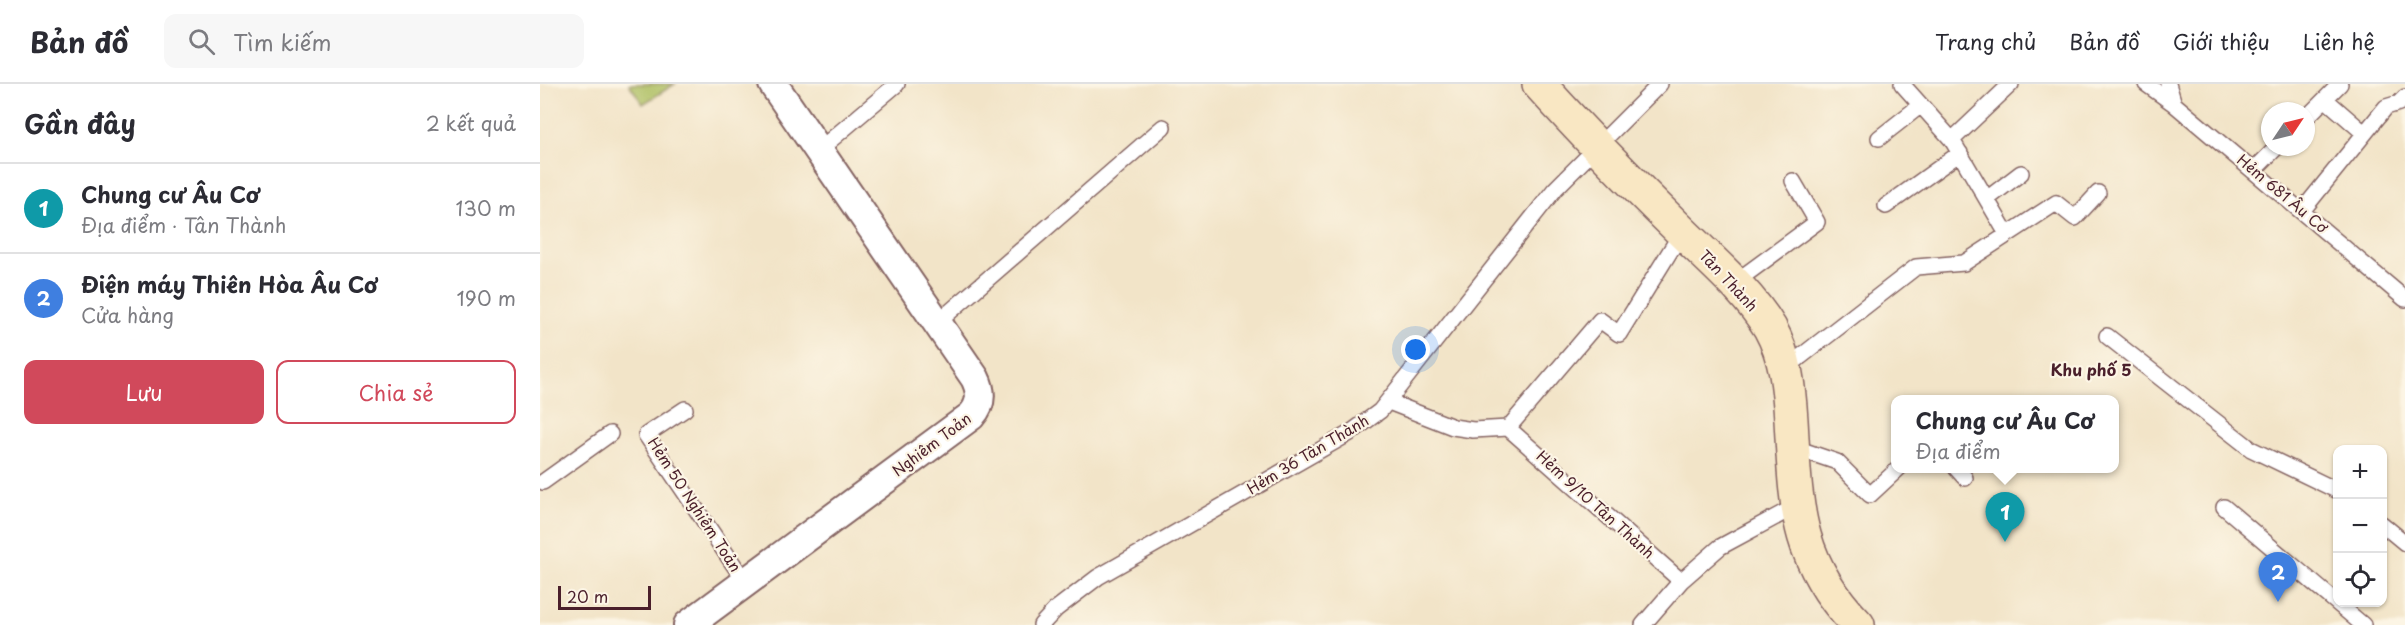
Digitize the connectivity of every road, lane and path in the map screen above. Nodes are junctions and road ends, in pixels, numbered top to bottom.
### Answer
1 (773, 84) edge
2 (897, 84) edge
3 (1539, 84) edge
4 (1660, 84) edge
5 (1902, 84) edge
6 (2011, 84) edge
7 (2146, 84) edge
8 (2168, 84) edge
9 (2340, 84) edge
10 (2405, 97) edge
11 (2325, 99) junction
12 (2174, 104) junction
13 (1921, 105) junction
14 (2315, 109) edge
15 (1162, 127) dead end
16 (2364, 133) junction
17 (1879, 138) dead end
18 (1956, 146) junction
19 (1597, 147) junction
20 (819, 150) junction
21 (2268, 156) edge
22 (2253, 171) junction
23 (2021, 173) dead end
24 (1793, 181) dead end
25 (2098, 193) dead end
26 (1987, 199) junction
27 (1886, 206) dead end
28 (2302, 212) junction
29 (1682, 232) junction
30 (2007, 234) junction
31 (1734, 283) junction
32 (2405, 298) edge
33 (937, 323) junction
34 (2107, 336) dead end
35 (1786, 368) junction
36 (1389, 402) junction
37 (685, 409) dead end
38 (1508, 428) junction
39 (610, 434) dead end
40 (1792, 447) junction
41 (1894, 473) edge
42 (541, 482) edge
43 (2333, 489) edge
44 (1796, 506) junction
45 (2224, 507) dead end
46 (2387, 528) edge
47 (2405, 543) edge
48 (1681, 581) junction
49 (746, 583) junction
50 (1849, 622) edge
51 (688, 625) edge
52 (1041, 625) edge
53 (1643, 625) edge
54 (2363, 625) edge

1 - 20 street, Nghiêm Toản
2 - 20 lane
3 - 19 street, Tân Thành
4 - 19 lane, Hẻm 36 Tân Thành
5 - 13 lane
6 - 18 lane
7 - 12 lane, Hẻm 681 Âu Cơ
8 - 12 lane
9 - 11 lane
10 - 16 lane
11 - 14 lane
11 - 16 lane
12 - 22 lane, Hẻm 681 Âu Cơ
13 - 17 lane
13 - 18 lane
15 - 33 lane
16 - 28 lane
18 - 26 lane
18 - 27 lane
19 - 29 street, Tân Thành
19 - 36 lane, Hẻm 36 Tân Thành
20 - 33 street, Nghiêm Toản
21 - 22 lane
22 - 28 lane, Hẻm 681 Âu Cơ
23 - 26 lane
24 - 31 lane
25 - 30 lane
26 - 30 lane
28 - 32 lane, Hẻm 681 Âu Cơ
29 - 31 street, Tân Thành
29 - 38 lane
30 - 35 lane
31 - 35 street, Tân Thành
33 - 49 street, Nghiêm Toản
34 - 43 lane
35 - 40 street, Tân Thành
36 - 38 lane
36 - 52 lane, Hẻm 36 Tân Thành
37 - 49 lane, Hẻm 50 Nghiêm Toản
38 - 48 lane, Hẻm 9/10 Tân Thành
39 - 42 lane
40 - 41 lane
40 - 44 street, Tân Thành
44 - 48 lane
44 - 50 street, Tân Thành
45 - 54 lane
46 - 47 lane
48 - 53 lane
49 - 51 street, Nghiêm Toản

